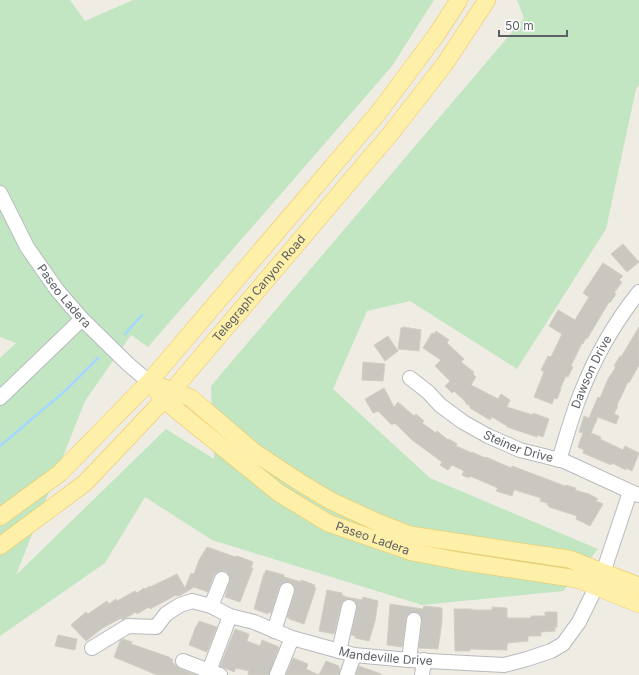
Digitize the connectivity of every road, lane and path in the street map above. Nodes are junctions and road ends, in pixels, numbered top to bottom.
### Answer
1 (459, 0) edge
2 (487, 0) edge
3 (0, 193) edge
4 (639, 292) edge
5 (82, 319) junction
6 (410, 378) dead end
7 (149, 382) junction
8 (168, 395) junction
9 (0, 398) edge
10 (559, 460) junction
11 (635, 494) edge
12 (0, 517) edge
13 (0, 546) edge
14 (222, 578) dead end
15 (600, 580) junction
16 (639, 586) edge
17 (287, 590) dead end
18 (639, 604) edge
19 (211, 606) junction
20 (348, 607) dead end
21 (230, 616) junction
22 (414, 620) dead end
23 (274, 632) junction
24 (292, 638) junction
25 (92, 648) dead end
26 (339, 651) junction
27 (354, 655) junction
28 (409, 660) junction
29 (424, 660) junction
30 (184, 661) dead end
31 (505, 670) edge
32 (214, 673) edge
33 (277, 675) edge
34 (348, 675) edge
35 (422, 675) edge

1 - 7 main road, Telegraph Canyon Road
2 - 8 main road, Telegraph Canyon Road
3 - 5 street, Paseo Ladera
4 - 10 street, Dawson Drive
5 - 7 street, Paseo Ladera
5 - 9 street
6 - 10 street, Steiner Drive
7 - 8 main road, Paseo Ladera
7 - 12 main road, Telegraph Canyon Road
8 - 13 main road, Telegraph Canyon Road
8 - 15 main road, Paseo Ladera
10 - 11 street, Steiner Drive
11 - 15 street, Mandeville Drive
14 - 19 street
15 - 16 main road, Paseo Ladera
15 - 18 main road, Paseo Ladera
15 - 31 street, Mandeville Drive
17 - 23 street
19 - 21 street, Mandeville Drive
19 - 25 street, Mandeville Drive
20 - 26 street
21 - 23 street, Mandeville Drive
21 - 32 street
22 - 28 street
23 - 24 street, Mandeville Drive
24 - 26 street, Mandeville Drive
24 - 33 street
26 - 27 street, Mandeville Drive
27 - 28 street, Mandeville Drive
27 - 34 street
28 - 29 street, Mandeville Drive
29 - 31 street, Mandeville Drive
29 - 35 street
30 - 32 street

